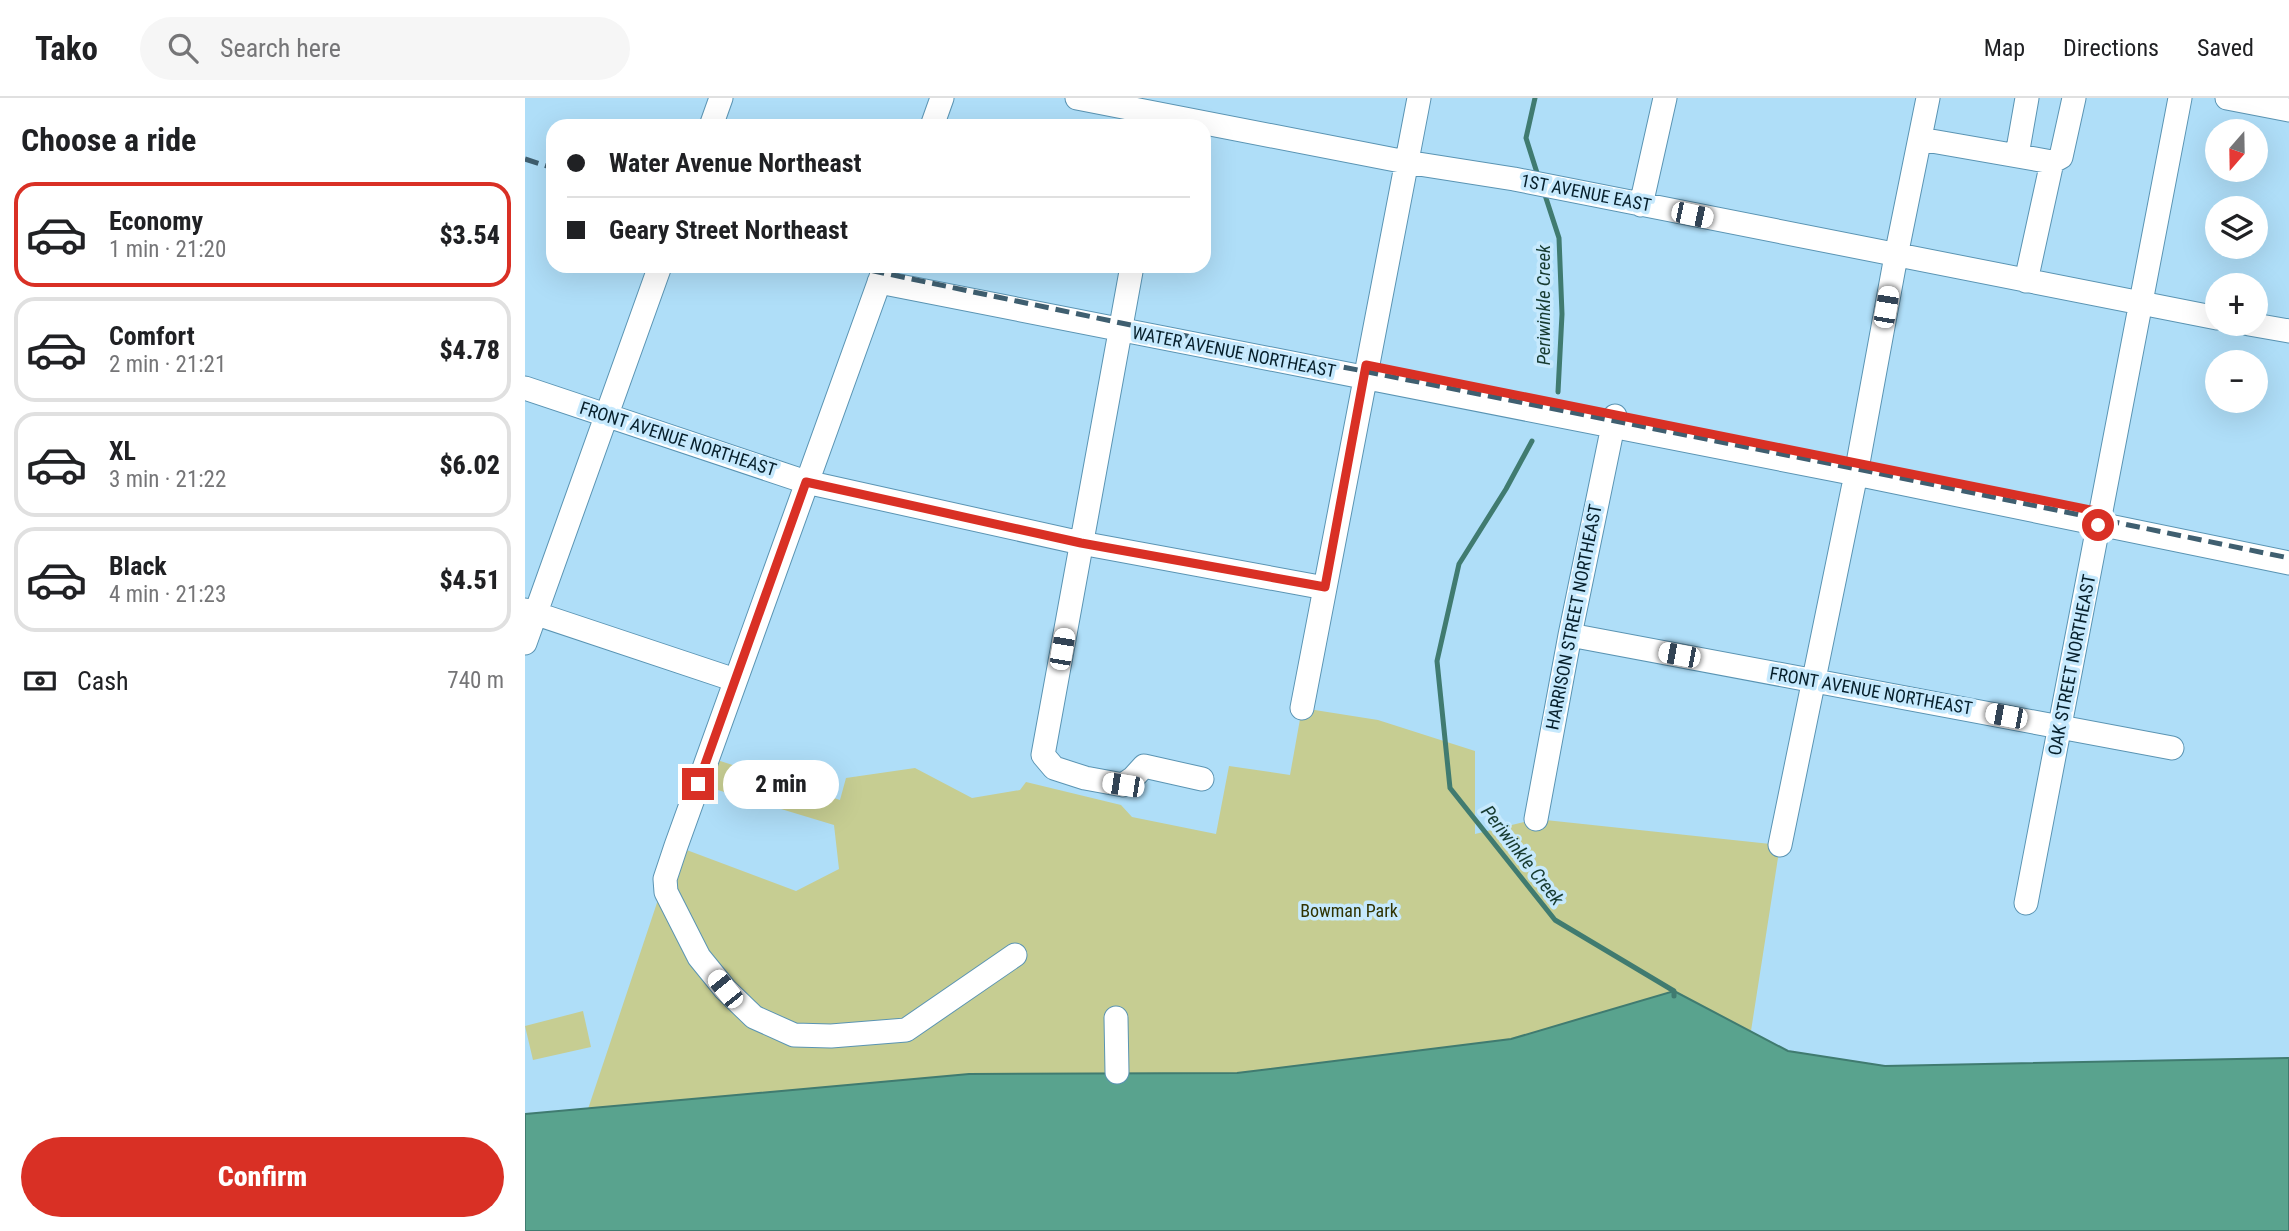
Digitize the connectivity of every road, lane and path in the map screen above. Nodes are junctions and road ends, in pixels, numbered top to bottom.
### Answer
1 (720, 98) edge
2 (942, 98) edge
3 (1077, 98) edge
4 (1419, 98) edge
5 (1665, 98) edge
6 (1928, 98) edge
7 (2027, 98) edge
8 (2074, 98) edge
9 (2180, 98) edge
10 (2227, 98) edge
11 (2289, 110) edge
12 (1160, 113) edge
13 (713, 119) edge
14 (934, 119) edge
15 (1190, 119) edge
16 (1211, 123) edge
17 (1920, 139) junction
18 (2017, 155) junction
19 (1406, 162) junction
20 (2052, 162) junction
21 (1641, 205) junction
22 (1896, 256) junction
23 (658, 273) edge
24 (882, 273) edge
25 (887, 273) edge
26 (1131, 273) edge
27 (2026, 281) junction
28 (2141, 303) junction
29 (2205, 316) edge
30 (1121, 324) junction
31 (2268, 327) edge
32 (2289, 331) edge
33 (1365, 371) junction
34 (525, 388) edge
35 (607, 415) junction
36 (1614, 421) junction
37 (1857, 468) junction
38 (806, 482) junction
39 (2099, 518) junction
40 (1081, 543) junction
41 (2289, 553) edge
42 (2289, 563) edge
43 (1325, 587) junction
44 (530, 611) edge
45 (1570, 635) junction
46 (525, 643) edge
47 (735, 680) junction
48 (1815, 680) junction
49 (1302, 708) dead end
50 (2061, 726) junction
51 (2172, 748) dead end
52 (1202, 779) dead end
53 (1536, 819) dead end
54 (1780, 845) dead end
55 (2026, 903) dead end
56 (1015, 955) dead end
57 (1116, 1018) dead end
58 (1117, 1072) dead end

1 - 13 street
2 - 14 street
3 - 12 street, 1ST AVENUE EAST
4 - 19 street
5 - 21 street
6 - 17 street
7 - 18 street
8 - 20 street
9 - 28 street, OAK STREET NORTHEAST
10 - 11 street
12 - 15 street, 1ST AVENUE EAST
16 - 19 street, 1ST AVENUE EAST
17 - 18 street
17 - 22 street
18 - 20 street
19 - 21 street, 1ST AVENUE EAST
19 - 33 street
20 - 27 street
21 - 22 street, 1ST AVENUE EAST
22 - 27 street, 1ST AVENUE EAST
22 - 37 street
23 - 35 street
24 - 38 street
25 - 30 street, WATER AVENUE NORTHEAST
26 - 30 street
27 - 28 street, 1ST AVENUE EAST
28 - 29 street, 1ST AVENUE EAST
28 - 39 street, OAK STREET NORTHEAST
30 - 33 street, WATER AVENUE NORTHEAST
30 - 40 street
31 - 32 street
33 - 36 street, WATER AVENUE NORTHEAST
33 - 43 street
34 - 35 street, FRONT AVENUE NORTHEAST
35 - 38 street, FRONT AVENUE NORTHEAST
35 - 44 street
36 - 37 street, WATER AVENUE NORTHEAST
36 - 45 street, HARRISON STREET NORTHEAST
37 - 39 street, WATER AVENUE NORTHEAST
37 - 48 street
38 - 40 street, FRONT AVENUE NORTHEAST
38 - 47 street
39 - 41 street, WATER AVENUE NORTHEAST
39 - 42 street, WATER AVENUE NORTHEAST
39 - 50 street, OAK STREET NORTHEAST
40 - 43 street, FRONT AVENUE NORTHEAST
40 - 52 street
43 - 49 street
44 - 46 street
44 - 47 street
45 - 48 street, FRONT AVENUE NORTHEAST
45 - 53 street, HARRISON STREET NORTHEAST
47 - 56 street
48 - 50 street, FRONT AVENUE NORTHEAST
48 - 54 street
50 - 51 street, FRONT AVENUE NORTHEAST
50 - 55 street, OAK STREET NORTHEAST
57 - 58 street

